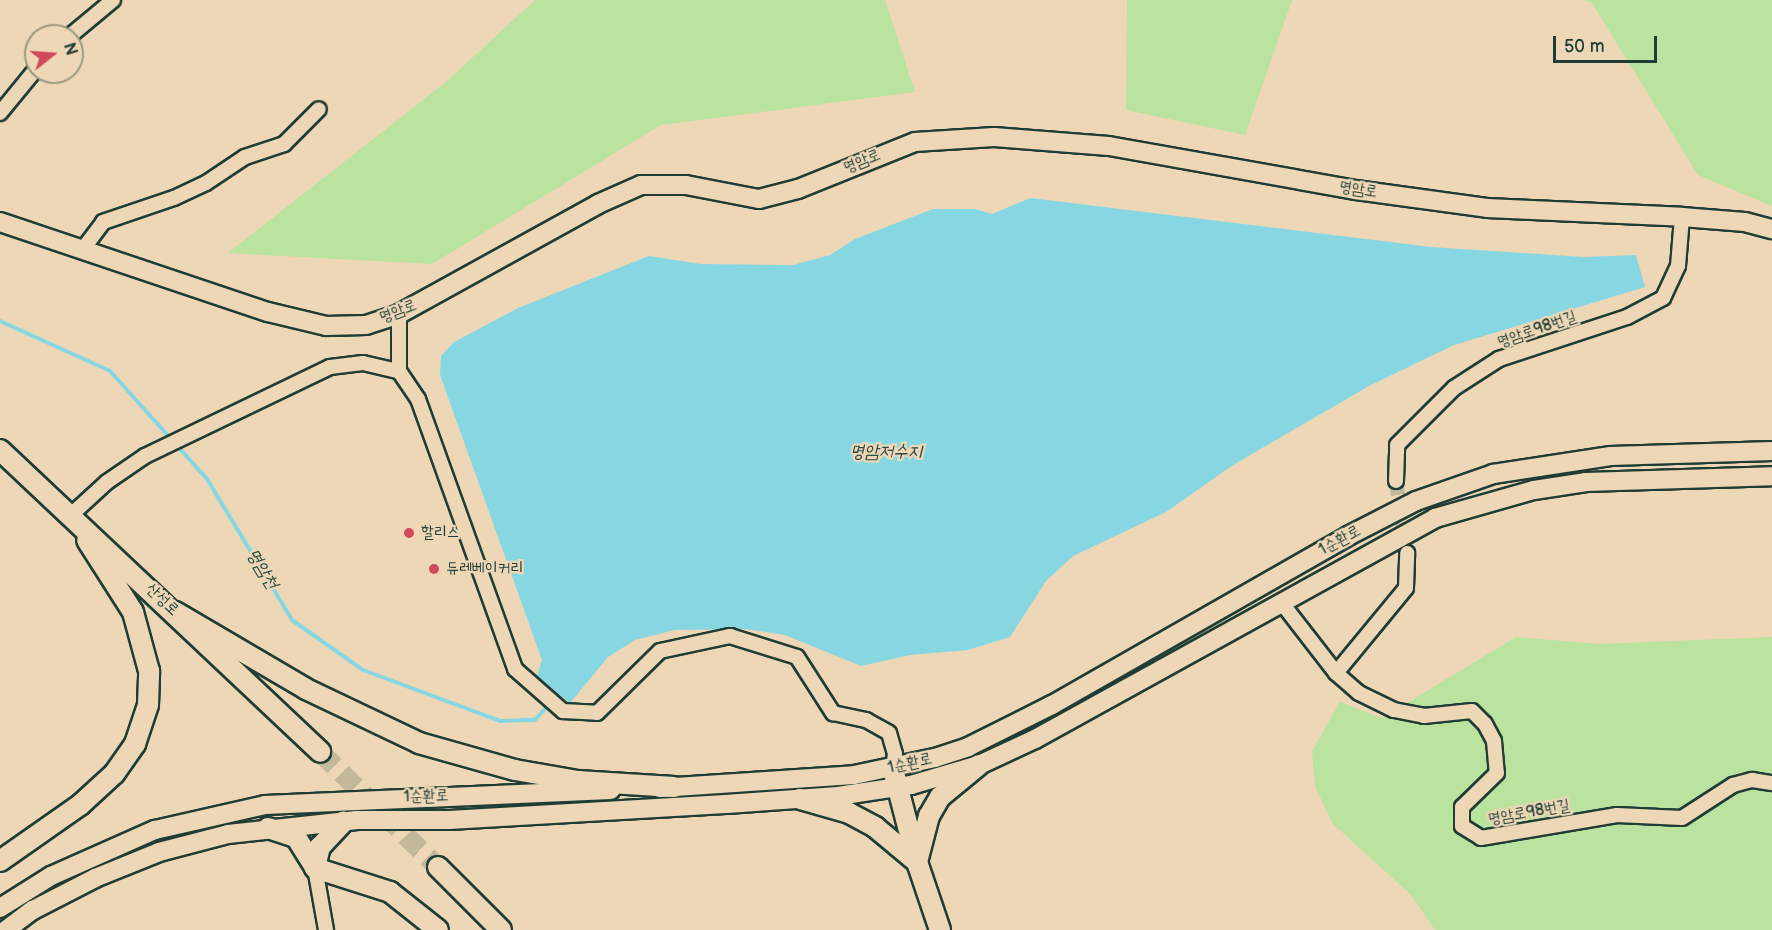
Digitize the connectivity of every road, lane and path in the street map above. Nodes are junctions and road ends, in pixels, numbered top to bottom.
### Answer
1 (113, 0) edge
2 (84, 24) edge
3 (24, 84) edge
4 (320, 109) dead end
5 (0, 113) edge
6 (1682, 217) junction
7 (0, 222) edge
8 (1772, 230) edge
9 (83, 249) junction
10 (399, 314) junction
11 (399, 371) junction
12 (0, 450) edge
13 (1772, 451) edge
14 (1772, 476) edge
15 (1396, 481) tunnel mouth
16 (71, 515) junction
17 (1407, 553) tunnel mouth
18 (1281, 602) junction
19 (175, 612) junction
20 (1336, 673) junction
21 (320, 752) tunnel mouth
22 (979, 765) junction
23 (895, 778) junction
24 (1772, 783) edge
25 (674, 787) junction
26 (800, 799) junction
27 (344, 821) junction
28 (268, 828) junction
29 (0, 861) edge
30 (917, 862) junction
31 (438, 867) tunnel mouth
32 (315, 868) junction
33 (0, 908) edge
34 (6, 930) edge
35 (326, 930) edge
36 (438, 930) edge
37 (501, 930) edge
38 (940, 930) edge

1 - 2 street
3 - 5 street
4 - 9 street
6 - 8 street, 명암로
6 - 10 street, 명암로
6 - 15 street, 명암로98번길
7 - 9 street, 명암로
9 - 10 street, 명암로
10 - 11 street
11 - 16 street
11 - 23 street
12 - 16 main road, 산성로
13 - 23 street, 1순환로
14 - 18 street, 1순환로
16 - 19 main road, 산성로
16 - 29 main road
17 - 20 street
18 - 20 street
18 - 22 street, 1순환로
19 - 21 main road, 산성로
19 - 25 main road
20 - 24 street, 명암로98번길
22 - 23 street, 1순환로
22 - 30 main road
23 - 25 street, 1순환로
23 - 26 street, 1순환로
23 - 30 main road
25 - 33 street, 1순환로
26 - 27 street, 1순환로
26 - 30 main road
27 - 28 street, 1순환로
27 - 32 main road
28 - 32 main road
28 - 34 street, 1순환로
30 - 38 main road
31 - 37 main road
32 - 35 street
32 - 36 main road

